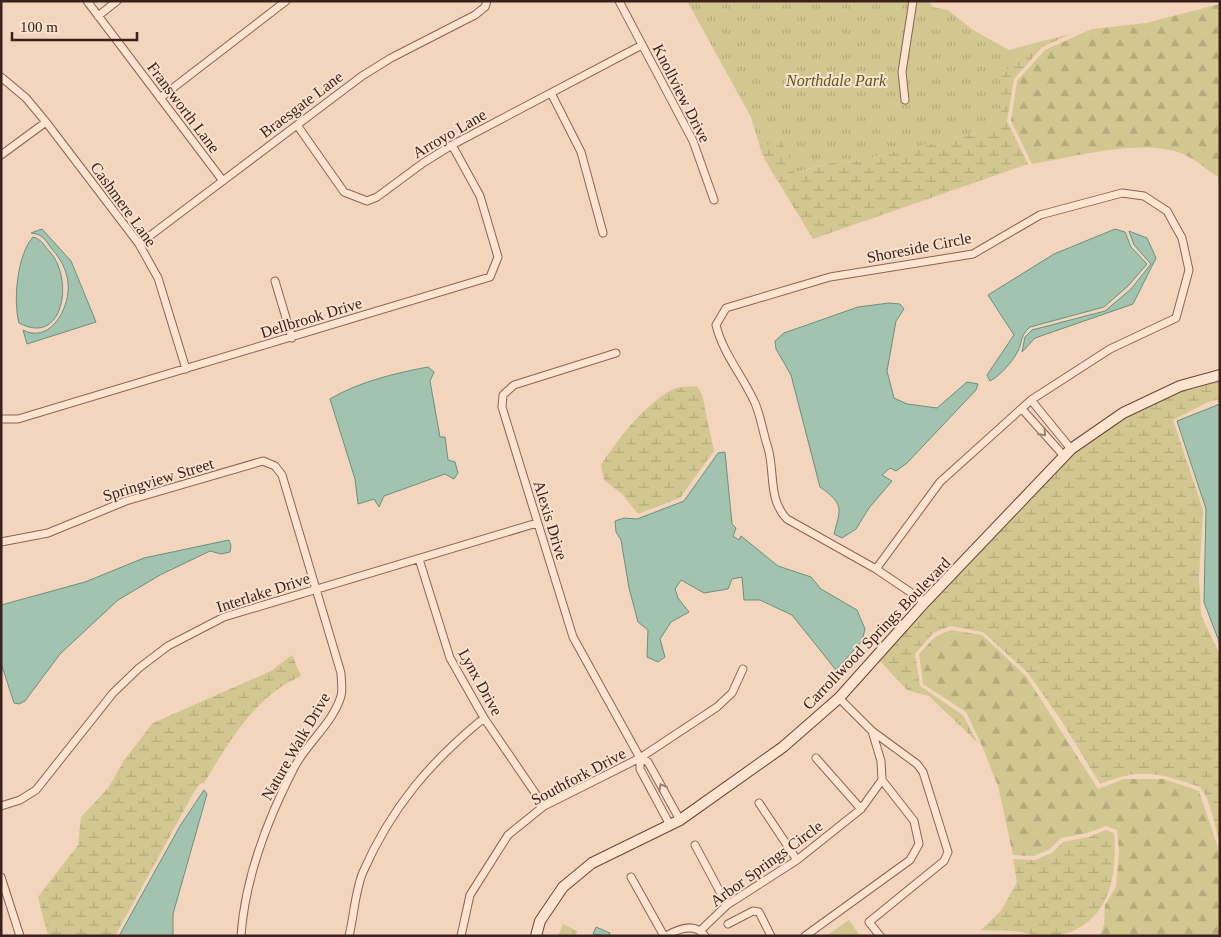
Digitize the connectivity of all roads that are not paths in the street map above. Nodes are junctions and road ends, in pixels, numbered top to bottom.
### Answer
1 (87, 1) edge
2 (117, 1) edge
3 (286, 1) edge
4 (487, 1) edge
5 (619, 1) edge
6 (913, 1) edge
7 (98, 16) junction
8 (642, 44) junction
9 (1, 77) edge
10 (551, 93) junction
11 (160, 98) junction
12 (905, 100) dead end
13 (46, 122) junction
14 (297, 125) junction
15 (452, 145) junction
16 (1, 155) edge
17 (223, 181) junction
18 (714, 200) dead end
19 (603, 233) dead end
20 (139, 244) junction
21 (275, 282) dead end
22 (292, 338) junction
23 (616, 353) dead end
24 (186, 369) junction
25 (1220, 376) edge
26 (1031, 400) junction
27 (1022, 409) junction
28 (1, 418) edge
29 (1068, 452) junction
30 (292, 512) joint
31 (537, 523) junction
32 (1, 542) edge
33 (419, 559) junction
34 (876, 570) junction
35 (315, 590) junction
36 (925, 602) junction
37 (743, 668) dead end
38 (839, 698) junction
39 (484, 718) junction
40 (871, 730) junction
41 (640, 758) junction
42 (816, 758) dead end
43 (882, 780) junction
44 (759, 804) dead end
45 (1, 806) edge
46 (544, 806) junction
47 (861, 809) junction
48 (680, 820) junction
49 (670, 825) junction
50 (695, 845) dead end
51 (798, 860) junction
52 (1, 876) edge
53 (631, 877) dead end
54 (727, 905) junction
55 (728, 924) dead end
56 (703, 933) edge
57 (20, 936) edge
58 (241, 936) edge
59 (349, 936) edge
60 (461, 936) edge
61 (536, 936) edge
62 (665, 936) edge
63 (771, 936) edge
64 (805, 936) edge
65 (880, 936) edge

1 - 7 street, Fransworth Lane
2 - 7 street
3 - 11 street
4 - 14 street, Braesgate Lane
5 - 8 street, Knollview Drive
6 - 12 street
7 - 11 street, Fransworth Lane
8 - 10 street, Arroyo Lane
8 - 18 street, Knollview Drive
9 - 13 street, Cashmere Lane
10 - 15 street, Arroyo Lane
10 - 19 street
11 - 17 street, Fransworth Lane
13 - 16 street
13 - 20 street, Cashmere Lane
14 - 15 street, Arroyo Lane
14 - 17 street, Braesgate Lane
15 - 22 street, Dellbrook Drive
17 - 20 street, Braesgate Lane
20 - 24 street, Cashmere Lane
21 - 22 street
22 - 24 street, Dellbrook Drive
23 - 31 street, Alexis Drive
24 - 28 street, Dellbrook Drive
25 - 29 street, Carrollwood Springs Boulevard
26 - 27 street, Shoreside Circle
26 - 29 street
26 - 34 street, Shoreside Circle
27 -> 29 street
27 - 34 street, Shoreside Circle
29 - 36 street, Carrollwood Springs Boulevard
30 - 32 street, Springview Street
30 - 35 street, Nature Walk Drive
31 - 33 street, Interlake Drive
31 - 41 street, Alexis Drive
33 - 35 street, Interlake Drive
33 - 39 street, Lynx Drive
34 - 36 street, Shoreside Circle
35 - 45 street, Interlake Drive
35 - 58 street, Nature Walk Drive
36 - 38 street, Carrollwood Springs Boulevard
37 - 41 street, Southfork Drive
38 - 40 street
38 - 48 street, Carrollwood Springs Boulevard
39 - 46 street, Lynx Drive
39 - 59 street
40 - 43 street
40 - 65 street
41 - 46 street, Southfork Drive
48 -> 41 street, Alexis Drive
41 - 49 street, Alexis Drive
42 - 47 street
43 - 47 street, Arbor Springs Circle
43 - 64 street
44 - 51 street
46 - 60 street, Southfork Drive
47 - 51 street, Arbor Springs Circle
48 - 49 street, Carrollwood Springs Boulevard
49 - 61 street, Carrollwood Springs Boulevard
50 - 54 street
51 - 54 street, Arbor Springs Circle
52 - 57 street
53 - 62 street
54 - 56 street, Arbor Springs Circle
55 - 63 street
56 - 62 street

